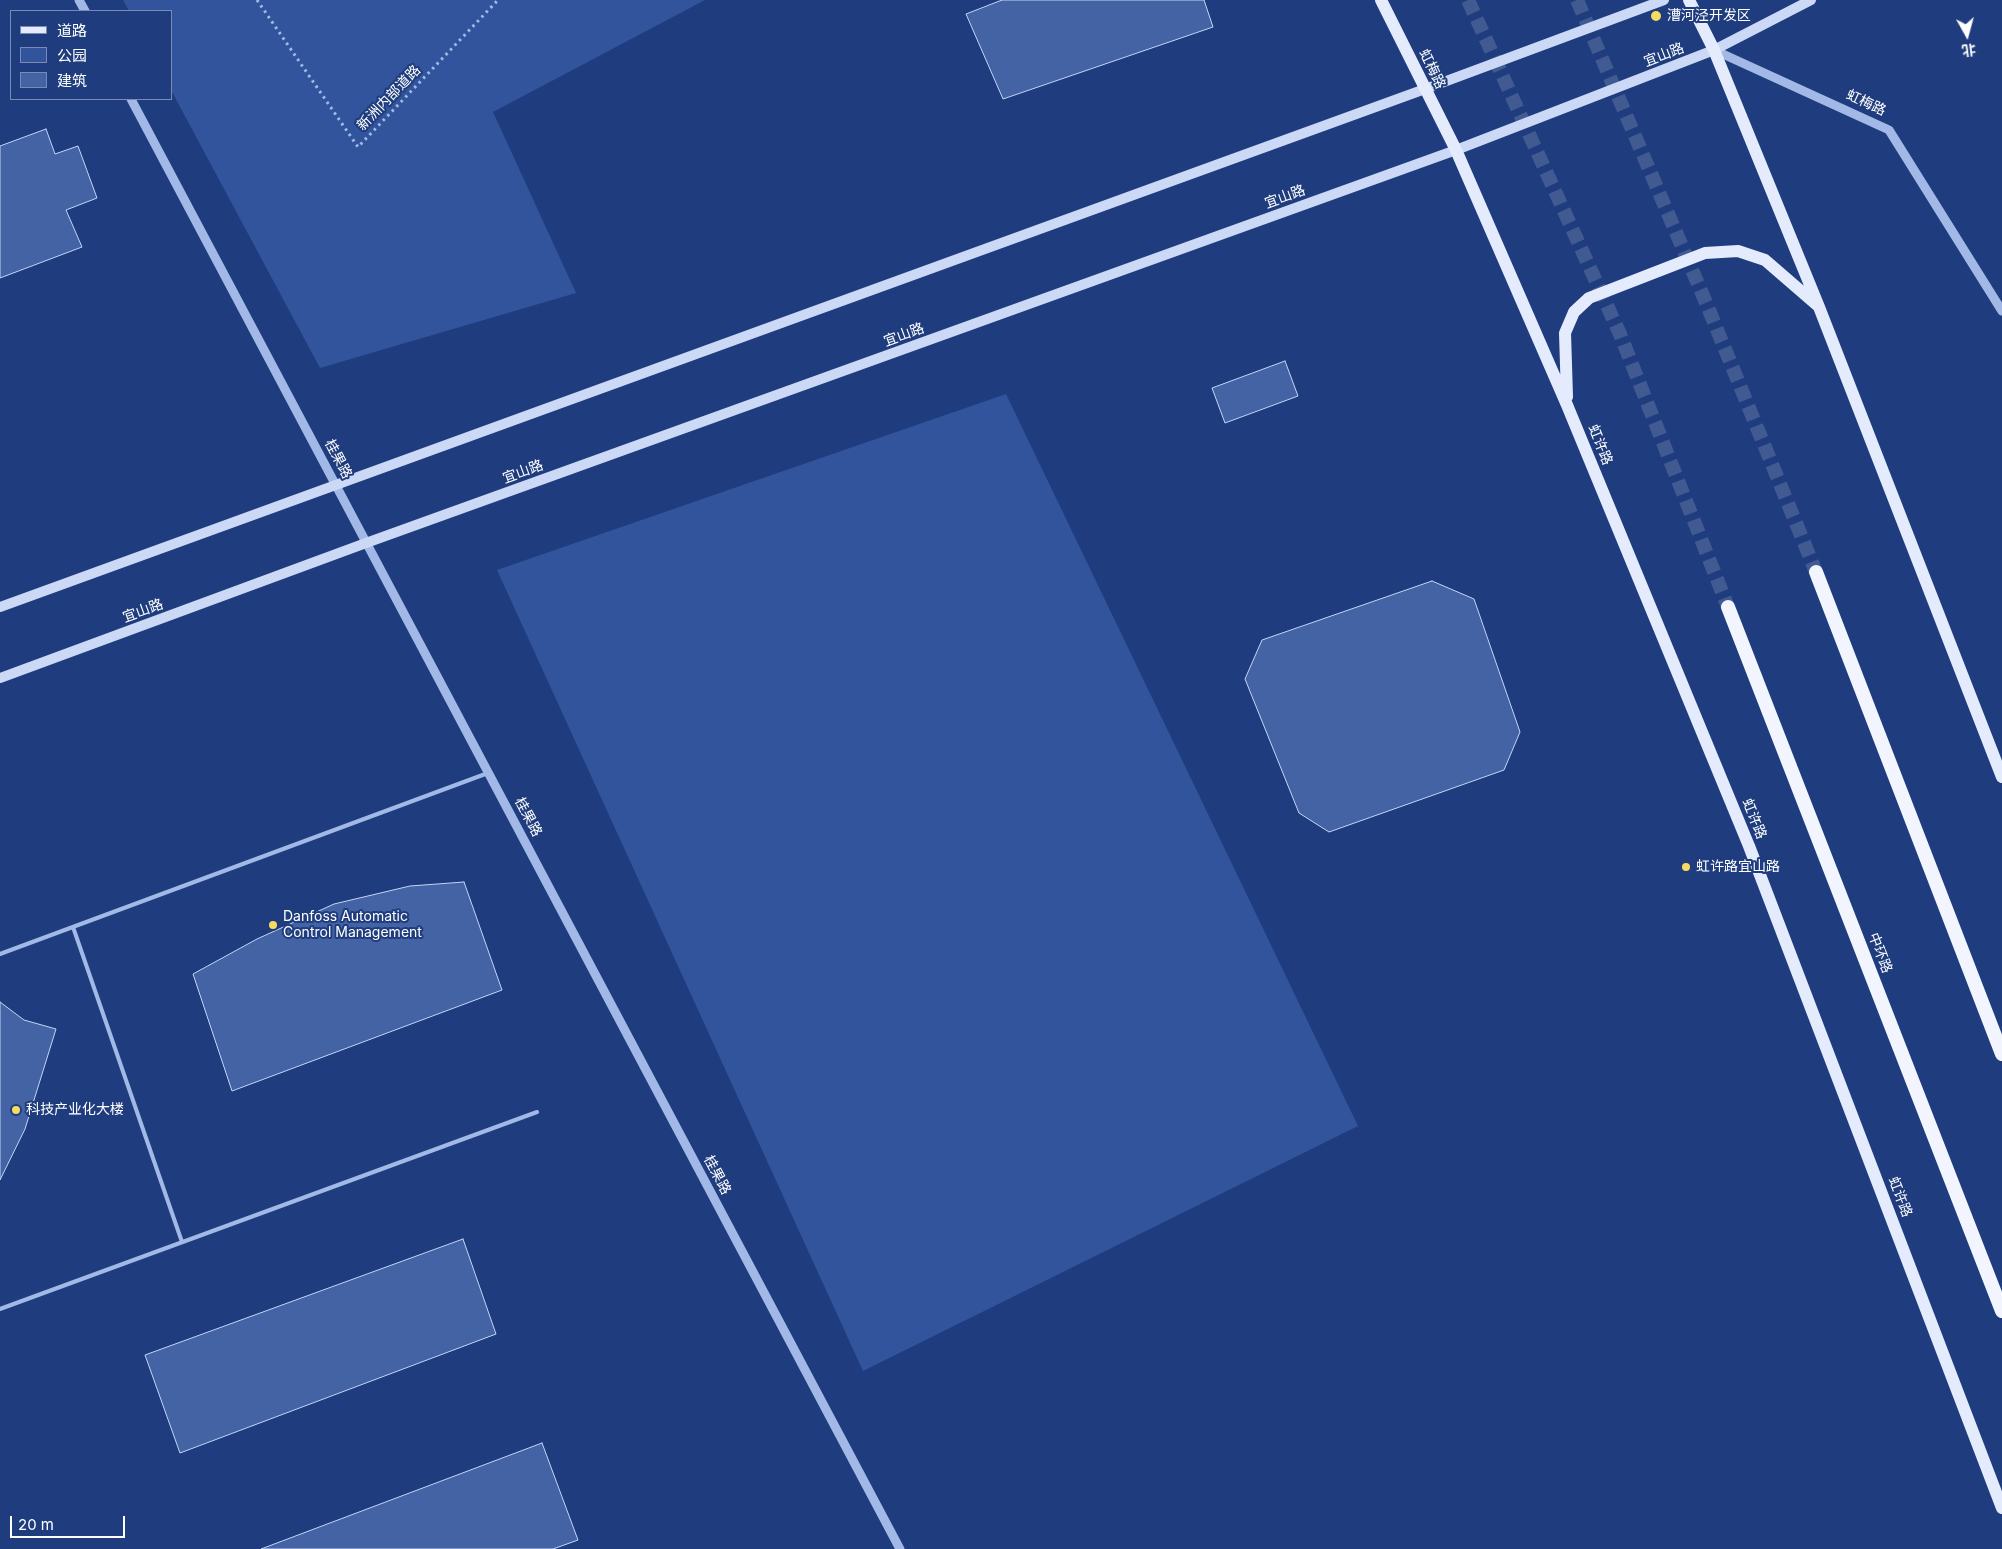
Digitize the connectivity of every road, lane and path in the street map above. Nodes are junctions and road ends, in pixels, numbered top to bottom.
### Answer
1 (257, 0) edge
2 (498, 0) edge
3 (1381, 0) edge
4 (1664, 0) edge
5 (1689, 0) edge
6 (1811, 0) edge
7 (1714, 50) junction
8 (1425, 89) junction
9 (132, 100) edge
10 (1456, 150) junction
11 (1819, 307) junction
12 (2002, 312) edge
13 (1567, 405) junction
14 (336, 485) junction
15 (366, 543) junction
16 (1816, 572) tunnel mouth
17 (0, 607) edge
18 (1728, 607) tunnel mouth
19 (0, 678) edge
20 (488, 773) junction
21 (2002, 777) edge
22 (73, 927) junction
23 (0, 954) edge
24 (2002, 1054) edge
25 (537, 1112) dead end
26 (182, 1242) junction
27 (0, 1309) edge
28 (2002, 1311) edge
29 (2002, 1508) edge
30 (900, 1549) edge

1 - 2 path, 新洲内部道路
3 - 8 main road, 虹梅路
4 - 8 main road
5 - 7 main road
6 - 7 main road, 宜山路
7 - 10 main road, 宜山路
7 - 11 main road
7 - 12 street, 虹梅路
8 - 10 main road, 虹梅路
8 - 14 main road
9 - 14 street, 桂果路
10 - 13 main road, 虹许路
10 - 15 main road, 宜山路
11 - 13 main road
11 - 21 main road
13 - 29 main road, 虹许路
14 - 15 street, 桂果路
14 - 17 main road
15 - 19 main road, 宜山路
15 - 20 street, 桂果路
16 - 24 highway
18 - 28 highway, 中环路
20 - 22 lane
20 - 30 street, 桂果路
22 - 23 lane
22 - 26 lane
25 - 26 lane
26 - 27 lane

